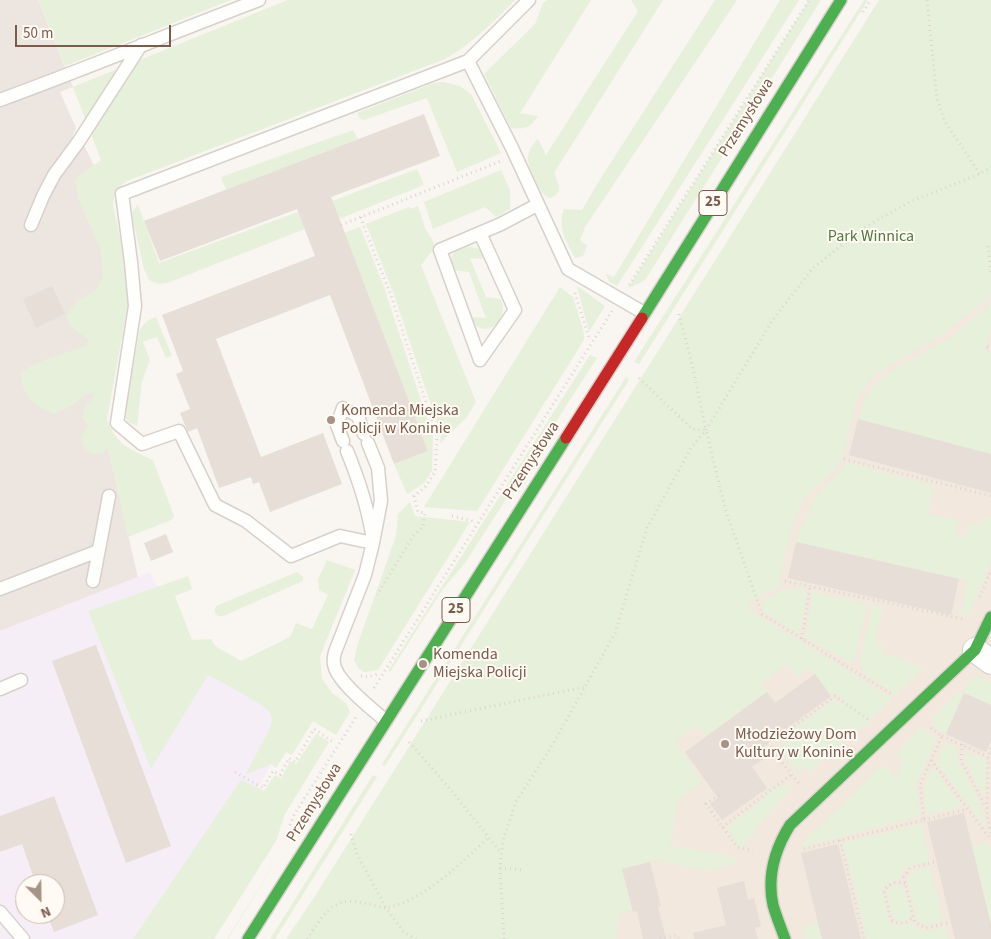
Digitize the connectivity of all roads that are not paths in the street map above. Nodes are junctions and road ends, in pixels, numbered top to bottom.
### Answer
1 (258, 0) edge
2 (530, 0) edge
3 (841, 0) edge
4 (141, 45) junction
5 (468, 61) junction
6 (0, 100) edge
7 (537, 205) junction
8 (31, 225) dead end
9 (480, 233) junction
10 (644, 313) junction
11 (109, 496) dead end
12 (373, 543) junction
13 (98, 551) junction
14 (93, 581) dead end
15 (0, 589) edge
16 (991, 617) edge
17 (983, 656) edge
18 (21, 680) dead end
19 (0, 689) edge
20 (386, 721) junction
21 (0, 912) edge
22 (23, 939) edge
23 (248, 939) edge
24 (784, 939) edge

1 - 4 lane
2 - 5 lane
3 - 10 main road, Przemysłowa / 25
4 - 6 lane
4 - 8 lane
5 - 7 lane
5 - 12 lane
7 - 9 lane
7 - 10 lane
9 - 9 lane
10 - 20 main road, Przemysłowa / 25
11 - 13 lane
12 - 12 lane
12 - 20 lane
13 - 14 lane
13 - 15 lane
16 - 17 main road
17 - 24 main road
18 - 19 lane
20 - 23 main road, Przemysłowa / 25
21 - 22 lane

